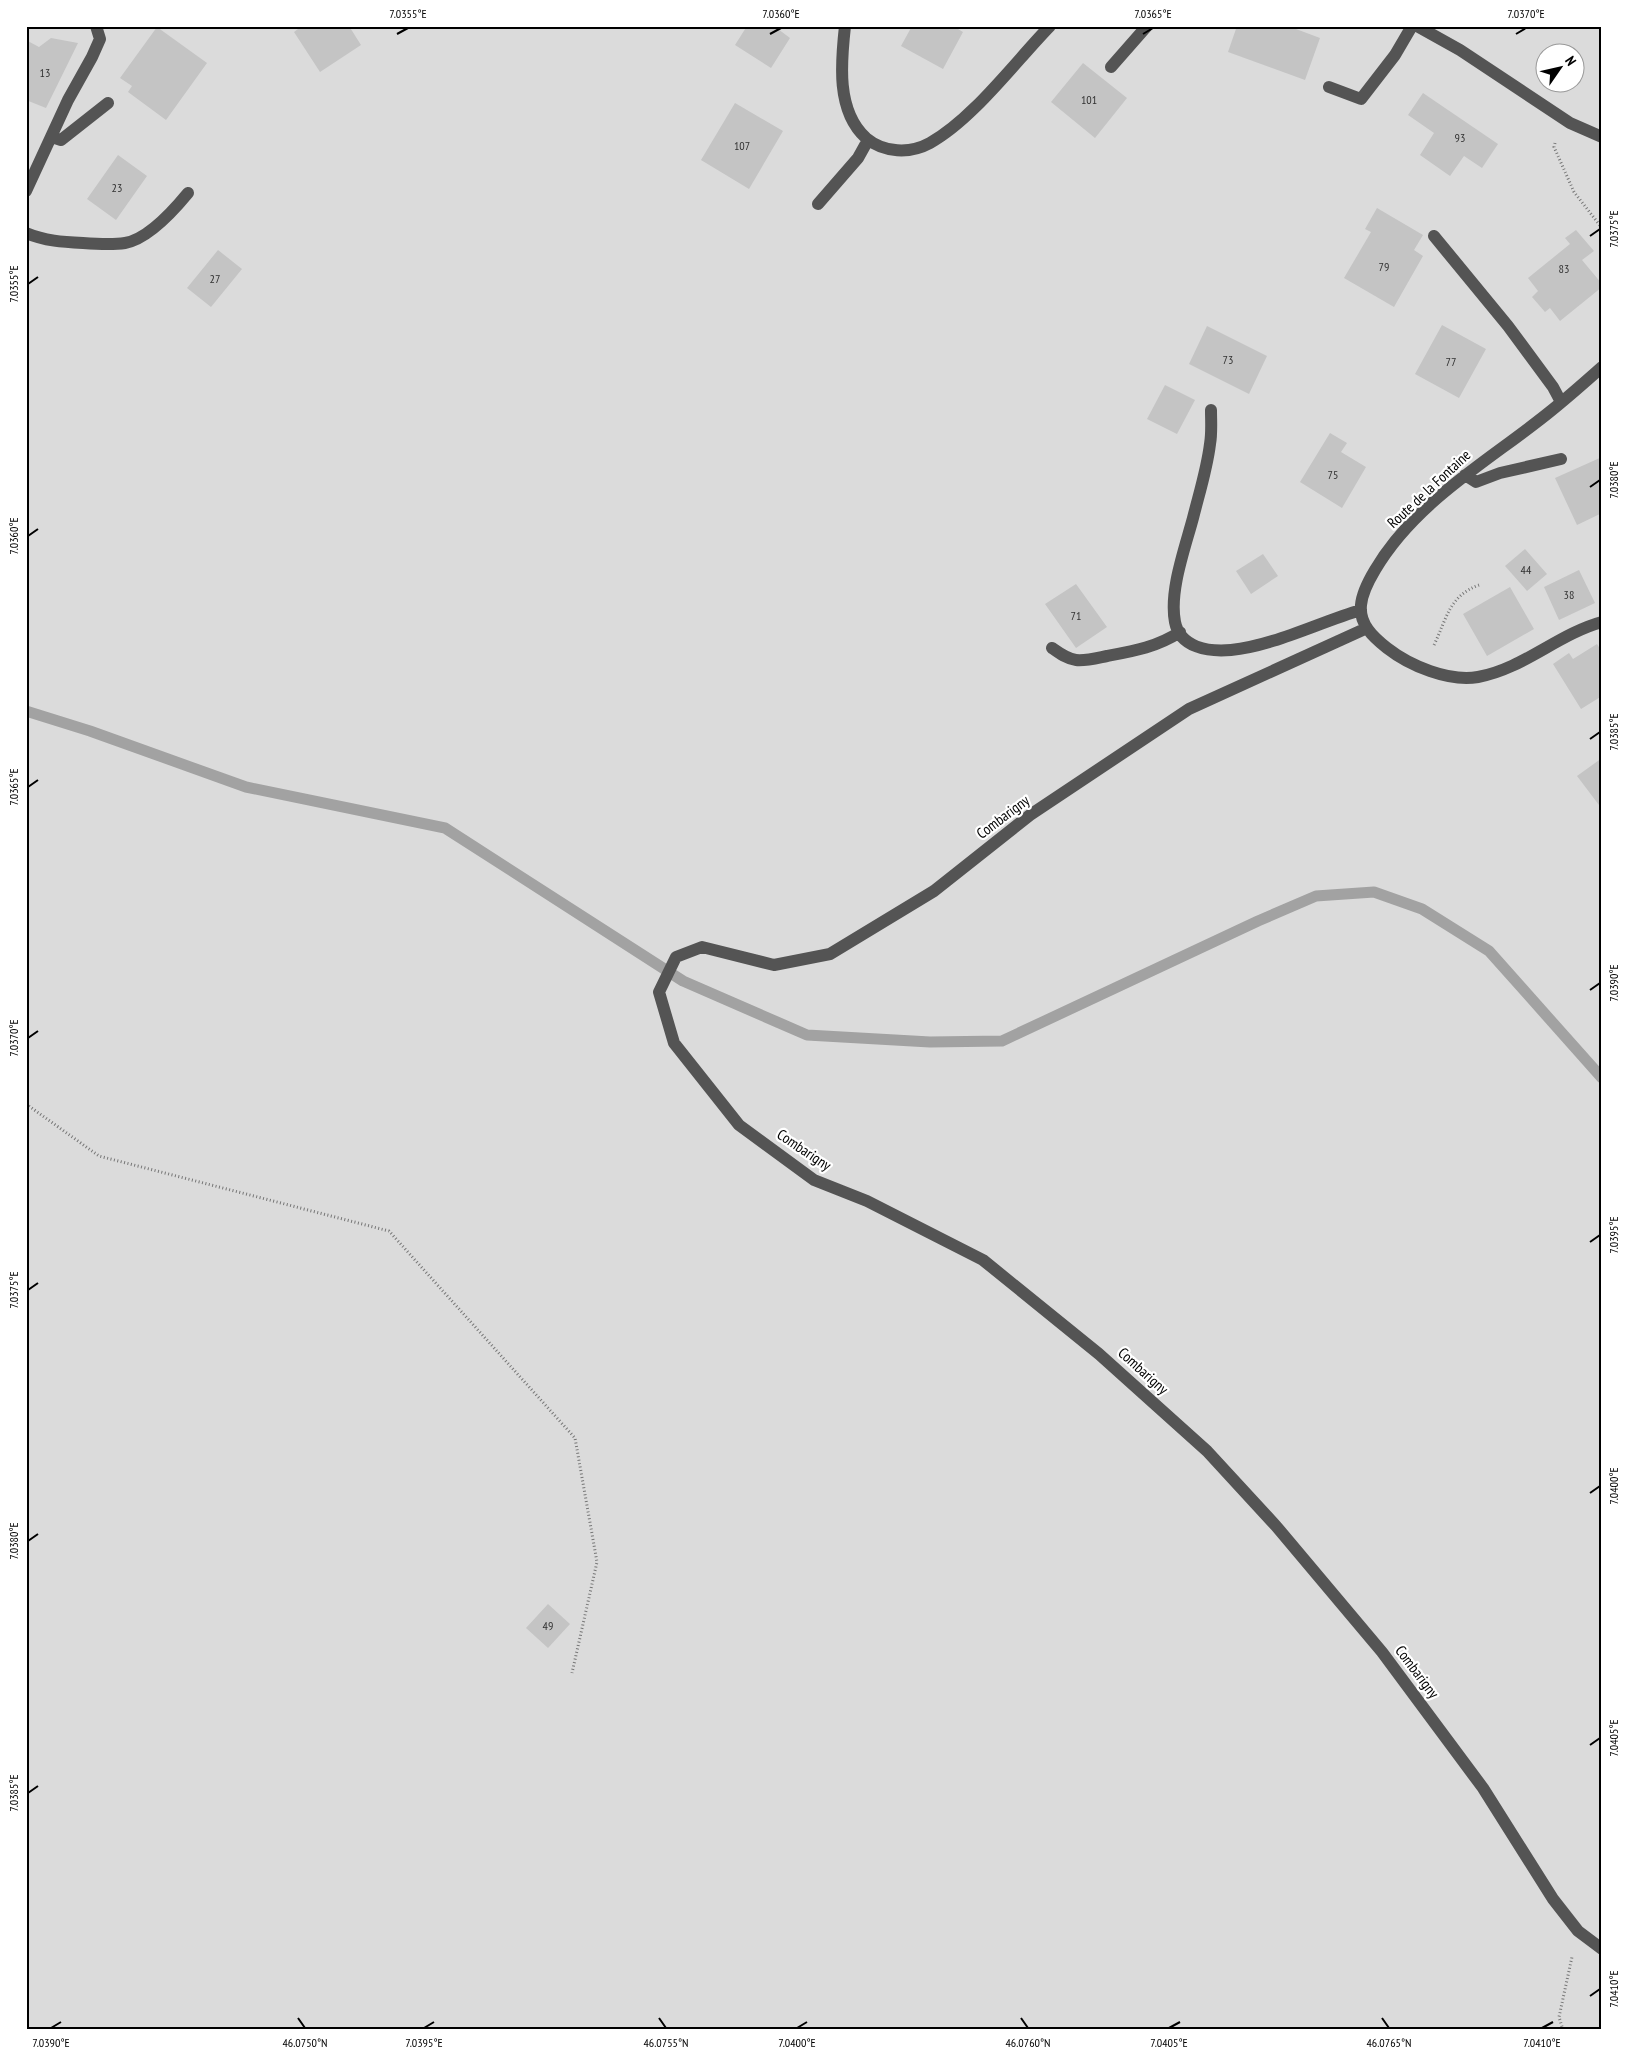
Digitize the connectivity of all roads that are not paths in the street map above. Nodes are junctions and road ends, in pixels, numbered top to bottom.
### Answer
1 (96, 26) edge
2 (845, 26) edge
3 (1050, 26) edge
4 (1147, 26) edge
5 (1412, 26) edge
6 (1417, 26) edge
7 (1111, 67) dead end
8 (1330, 87) dead end
9 (108, 103) dead end
10 (52, 137) junction
11 (1602, 137) edge
12 (868, 140) junction
13 (26, 191) edge
14 (188, 193) dead end
15 (818, 204) dead end
16 (26, 233) edge
17 (1434, 236) dead end
18 (1602, 367) edge
19 (1561, 402) junction
20 (1211, 410) dead end
21 (1561, 459) dead end
22 (1466, 475) junction
23 (1361, 610) junction
24 (1602, 622) edge
25 (1367, 628) junction
26 (1180, 632) junction
27 (1052, 648) dead end
28 (1602, 1949) edge

1 - 10 street
2 - 12 street
3 - 12 street
4 - 7 street
5 - 8 street
6 - 11 street
9 - 10 street
10 - 13 street
12 - 15 street
14 - 16 street
17 - 19 street
18 - 19 street, Route de la Fontaine
19 - 22 street, Route de la Fontaine
20 - 26 street
21 - 22 street
22 - 23 street, Route de la Fontaine
23 - 25 street
23 - 26 street
24 - 25 street
25 - 28 street, Combarigny
26 - 27 street

